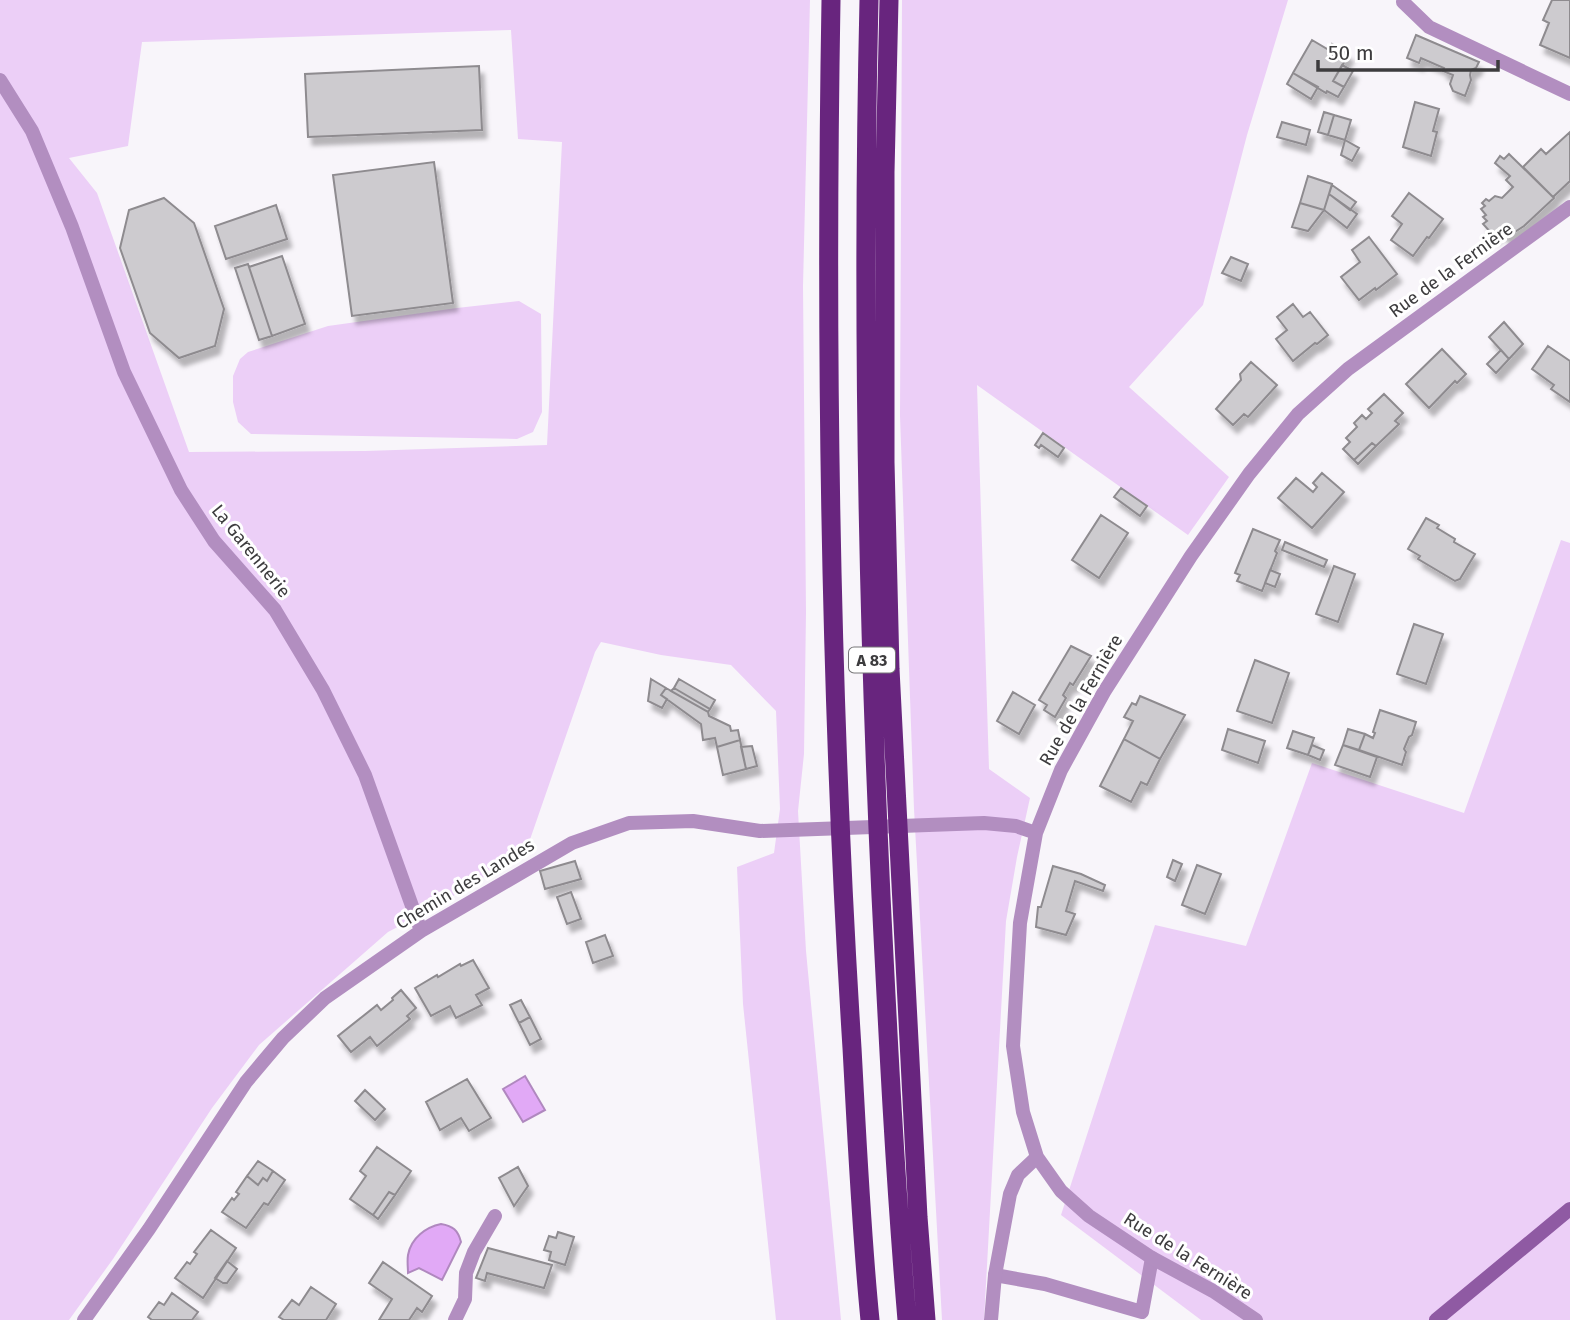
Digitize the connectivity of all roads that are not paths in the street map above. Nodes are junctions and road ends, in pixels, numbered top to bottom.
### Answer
1 (831, 0) edge
2 (869, 0) edge
3 (889, 0) edge
4 (1403, 2) dead end
5 (0, 80) edge
6 (1570, 94) edge
7 (1570, 207) edge
8 (1036, 833) junction
9 (421, 932) junction
10 (1038, 1157) junction
11 (1570, 1209) edge
12 (495, 1216) dead end
13 (1152, 1258) junction
14 (995, 1275) junction
15 (84, 1320) edge
16 (455, 1320) edge
17 (870, 1320) edge
18 (907, 1320) edge
19 (926, 1320) edge
20 (991, 1320) edge
21 (1255, 1320) edge
22 (1436, 1320) edge

1 - 17 highway, A 83
2 - 18 highway, A 83
3 - 19 highway
4 - 6 street
5 - 9 street, La Garennerie
7 - 8 street, Rue de la Fernière
8 - 9 street, Chemin des Landes
8 - 10 street, Rue de la Fernière
9 - 15 street, Chemin des Landes
10 - 13 street, Rue de la Fernière
10 - 14 street
11 - 22 main road
12 - 16 street
13 - 14 street
13 - 21 street, Rue de la Fernière
14 - 20 street

